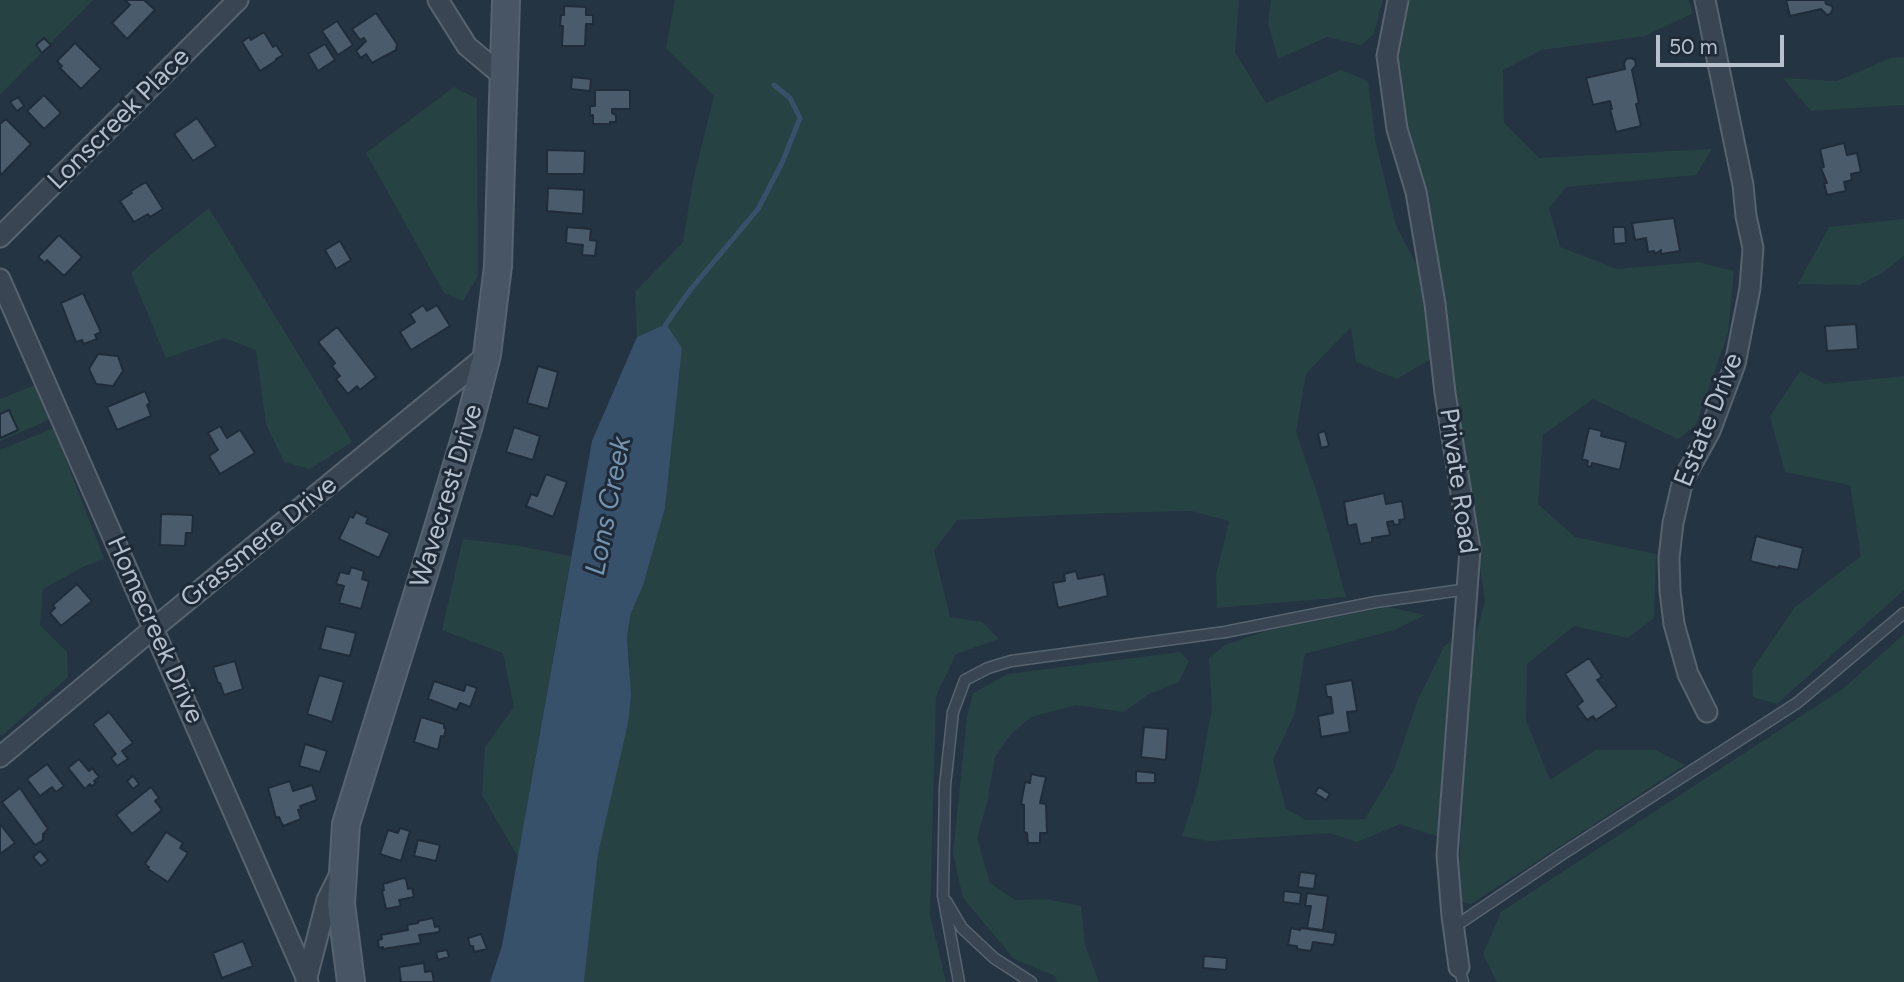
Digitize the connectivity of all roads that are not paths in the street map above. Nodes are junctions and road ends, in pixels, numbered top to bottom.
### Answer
1 (238, 0) edge
2 (438, 0) edge
3 (506, 0) edge
4 (1398, 0) edge
5 (1705, 0) edge
6 (503, 77) junction
7 (0, 237) edge
8 (0, 279) edge
9 (487, 355) junction
10 (1468, 589) junction
11 (1904, 613) edge
12 (154, 628) junction
13 (1707, 712) dead end
14 (0, 757) edge
15 (343, 869) junction
16 (943, 895) junction
17 (1453, 927) junction
18 (1461, 974) edge
19 (306, 981) edge
20 (351, 982) edge
21 (959, 982) edge
22 (1031, 982) edge

1 - 7 street, Lonscreek Place
2 - 6 street
3 - 6 street, Wavecrest Drive
4 - 10 street, Private Road
5 - 13 street, Estate Drive
6 - 9 street, Wavecrest Drive
8 - 12 street, Homecreek Drive
9 - 12 street, Grassmere Drive
9 - 15 street, Wavecrest Drive
10 - 16 lane
10 - 17 street, Private Road
11 - 17 lane
12 - 14 street, Grassmere Drive
12 - 19 street, Homecreek Drive
15 - 19 street
15 - 20 street, Wavecrest Drive
16 - 21 lane
16 - 22 lane
17 - 18 street, Private Road

